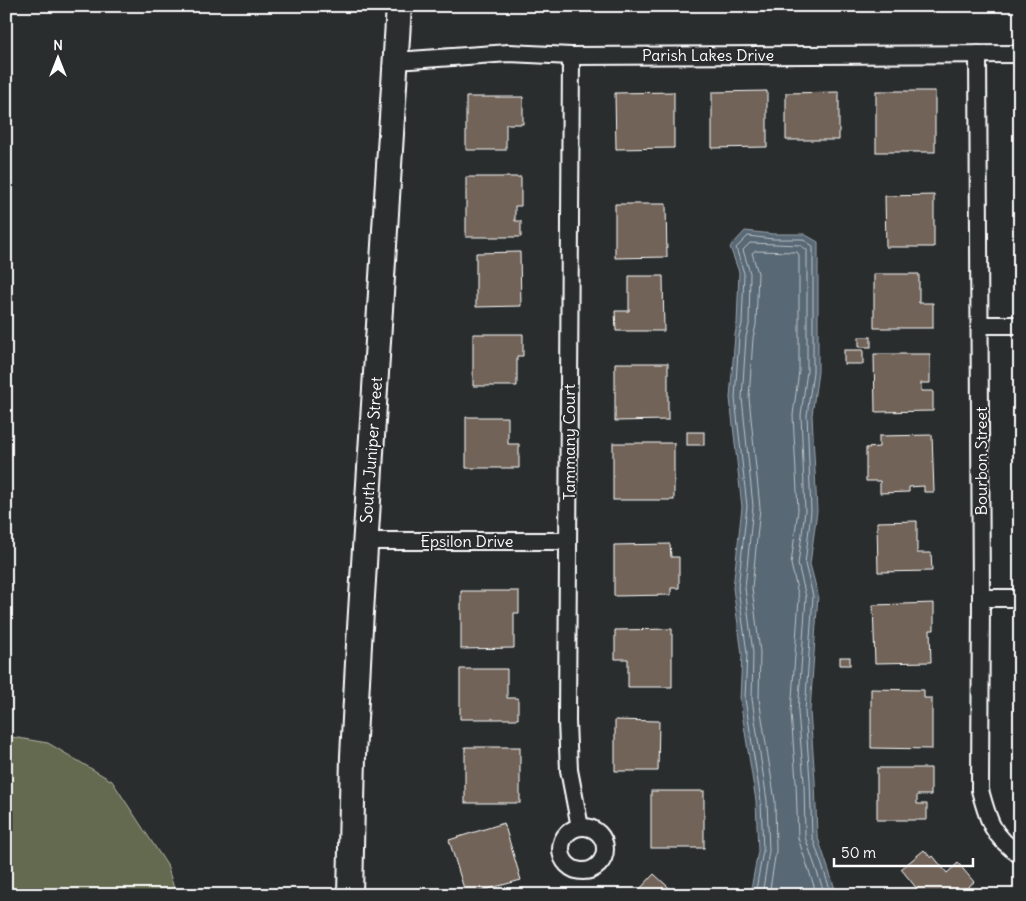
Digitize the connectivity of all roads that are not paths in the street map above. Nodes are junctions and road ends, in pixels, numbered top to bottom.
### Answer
1 (399, 6) edge
2 (978, 54) junction
3 (1020, 54) edge
4 (571, 56) junction
5 (396, 60) junction
6 (981, 325) junction
7 (1020, 325) edge
8 (365, 541) junction
9 (568, 541) junction
10 (982, 598) junction
11 (1020, 598) edge
12 (580, 827) dead end
13 (1020, 855) edge
14 (350, 895) edge

1 - 5 street, South Juniper Street
2 - 3 street, Parish Lakes Drive
2 - 4 street, Parish Lakes Drive
2 - 6 street, Bourbon Street
4 - 5 street, Parish Lakes Drive
4 - 9 street, Tammany Court
5 - 8 street, South Juniper Street
6 - 7 street
6 - 10 street, Bourbon Street
8 - 9 street, Epsilon Drive
8 - 14 street, South Juniper Street
9 - 12 street, Tammany Court
10 - 11 street
10 - 13 street, Bourbon Street

